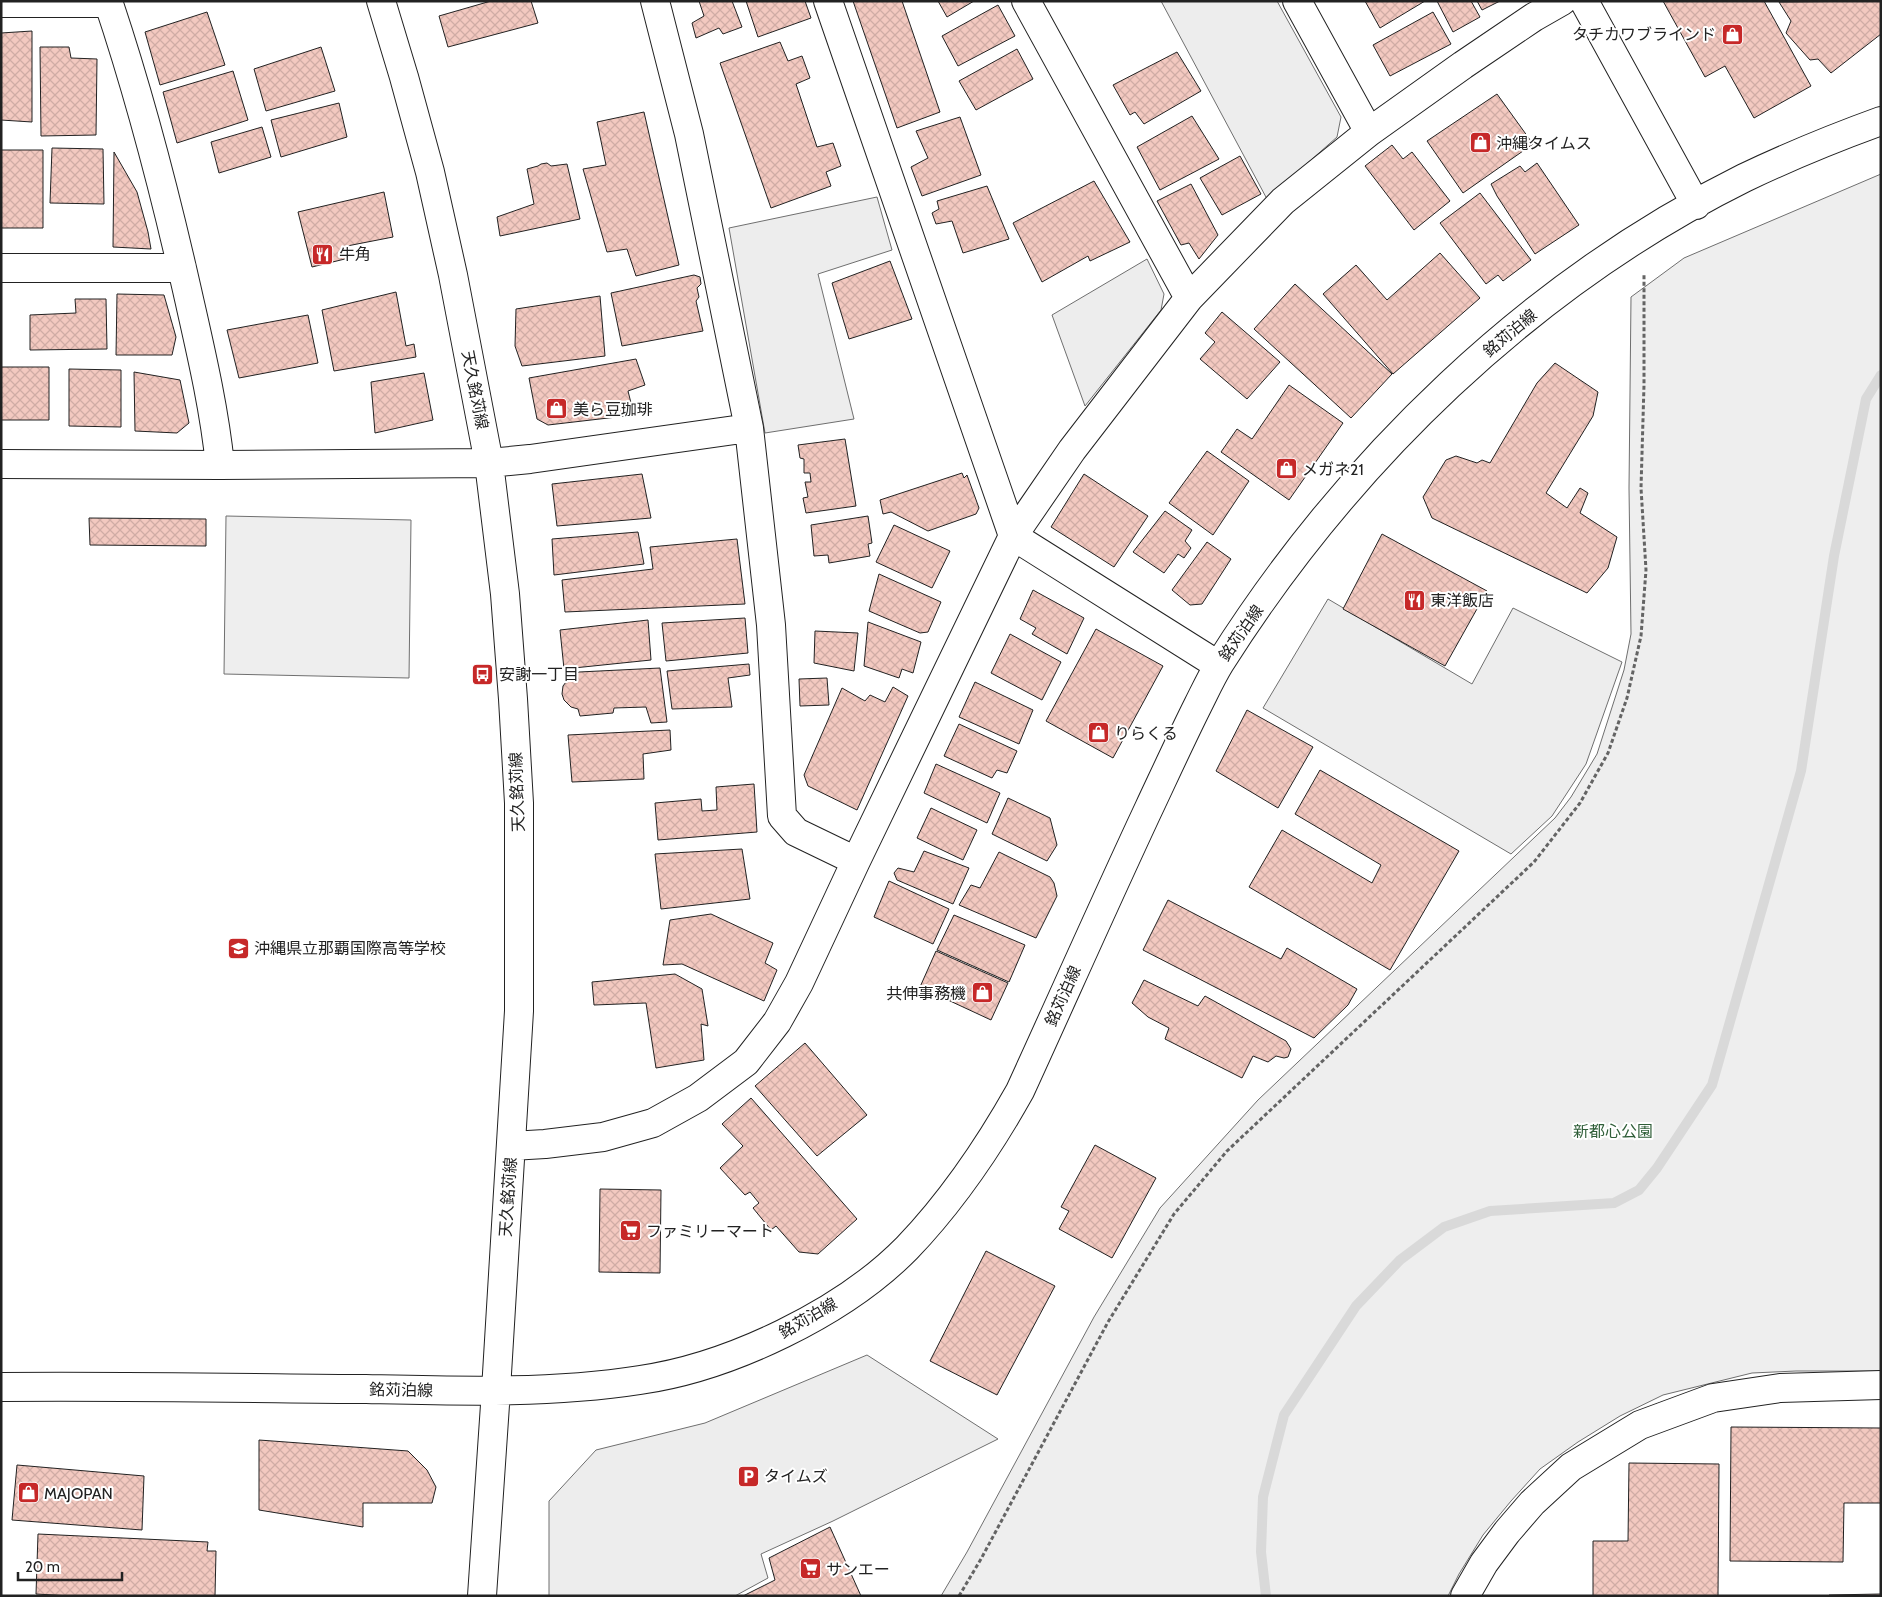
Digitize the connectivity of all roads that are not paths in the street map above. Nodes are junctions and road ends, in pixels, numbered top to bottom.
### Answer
1 (381, 1) edge
2 (655, 1) edge
3 (828, 1) edge
4 (1026, 1) edge
5 (1297, 1) edge
6 (1562, 1) edge
7 (1584, 1) edge
8 (108, 2) edge
9 (1, 3) edge
10 (1881, 121) edge
11 (1369, 132) junction
12 (1696, 205) junction
13 (1, 268) edge
14 (182, 268) junction
15 (1189, 298) junction
16 (749, 428) junction
17 (489, 463) junction
18 (1, 464) edge
19 (220, 465) junction
20 (1013, 536) junction
21 (1218, 665) junction
22 (856, 861) junction
23 (511, 1146) junction
24 (1881, 1385) edge
25 (1, 1387) edge
26 (496, 1390) junction
27 (482, 1596) edge
28 (1465, 1596) edge

1 - 17 street, 天久銘苅線
2 - 16 street
3 - 20 street
4 - 15 street
5 - 11 street
6 - 11 street
7 - 12 street
8 - 9 street
8 - 14 street
10 - 12 street, 銘苅泊線
11 - 15 street
12 - 21 street, 銘苅泊線
13 - 14 street
14 - 19 street
15 - 20 street
16 - 17 street
16 - 22 street
17 - 19 street
17 - 23 street, 天久銘苅線
18 - 19 street
20 - 21 street
20 - 22 street
21 - 26 street, 銘苅泊線
22 - 23 street
23 - 26 street, 天久銘苅線
24 - 28 street
25 - 26 street, 銘苅泊線
26 - 27 street, 天久銘苅線

